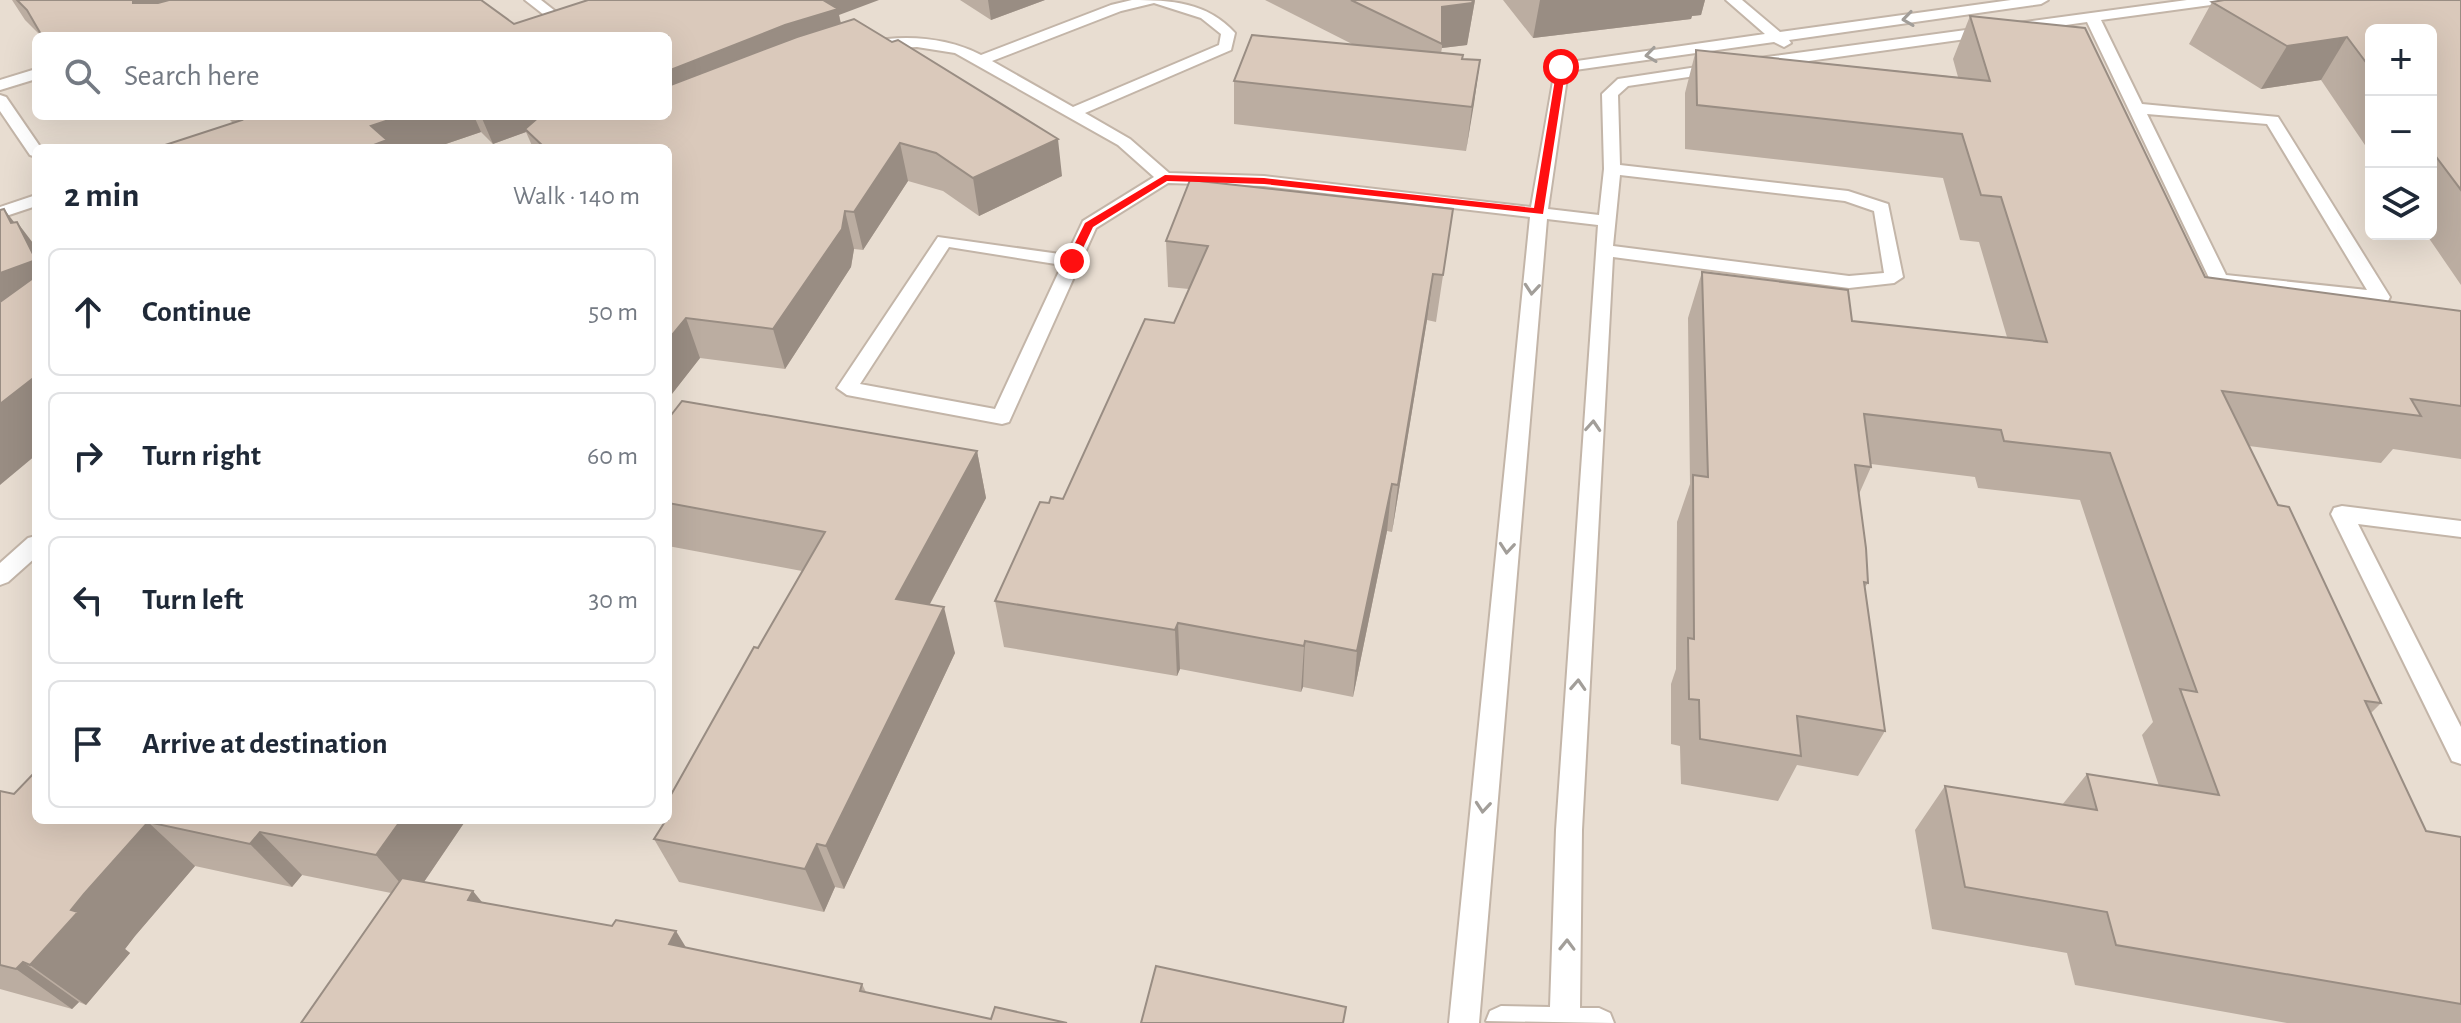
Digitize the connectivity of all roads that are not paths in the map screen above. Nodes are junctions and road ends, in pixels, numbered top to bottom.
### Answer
1 (532, 0) edge
2 (1149, 0) edge
3 (1160, 0) edge
4 (1733, 0) edge
5 (2041, 0) edge
6 (2218, 0) edge
7 (2092, 17) junction
8 (561, 22) edge
9 (1776, 37) junction
10 (863, 46) edge
11 (1800, 57) junction
12 (980, 61) junction
13 (32, 75) edge
14 (0, 85) edge
15 (0, 100) edge
16 (2136, 108) junction
17 (1072, 113) junction
18 (32, 146) edge
19 (1612, 169) junction
20 (1165, 178) junction
21 (32, 201) edge
22 (1539, 211) junction
23 (0, 213) edge
24 (1607, 221) junction
25 (1604, 250) junction
26 (1072, 261) junction
27 (2461, 529) edge
28 (32, 548) edge
29 (0, 576) edge
30 (2461, 753) edge
31 (1501, 1021) dead end
32 (1464, 1023) edge
33 (1565, 1023) edge
34 (1599, 1023) edge

1 - 8 lane
2 - 12 lane
3 - 17 lane
4 - 9 lane
5 -> 9 lane
6 - 7 lane
7 - 11 lane
7 - 16 lane
9 - 11 lane
9 -> 22 lane
10 - 12 lane
11 - 19 lane
12 - 17 lane
13 - 14 lane
15 - 18 lane
16 - 16 lane
17 - 20 lane
19 - 24 lane
19 - 25 lane
20 - 22 lane
20 - 26 lane
21 - 23 lane
22 - 24 lane
22 -> 32 lane
24 - 25 lane
33 -> 25 lane
26 - 26 lane
27 - 30 lane
28 - 29 lane
31 - 33 lane
33 - 34 lane

